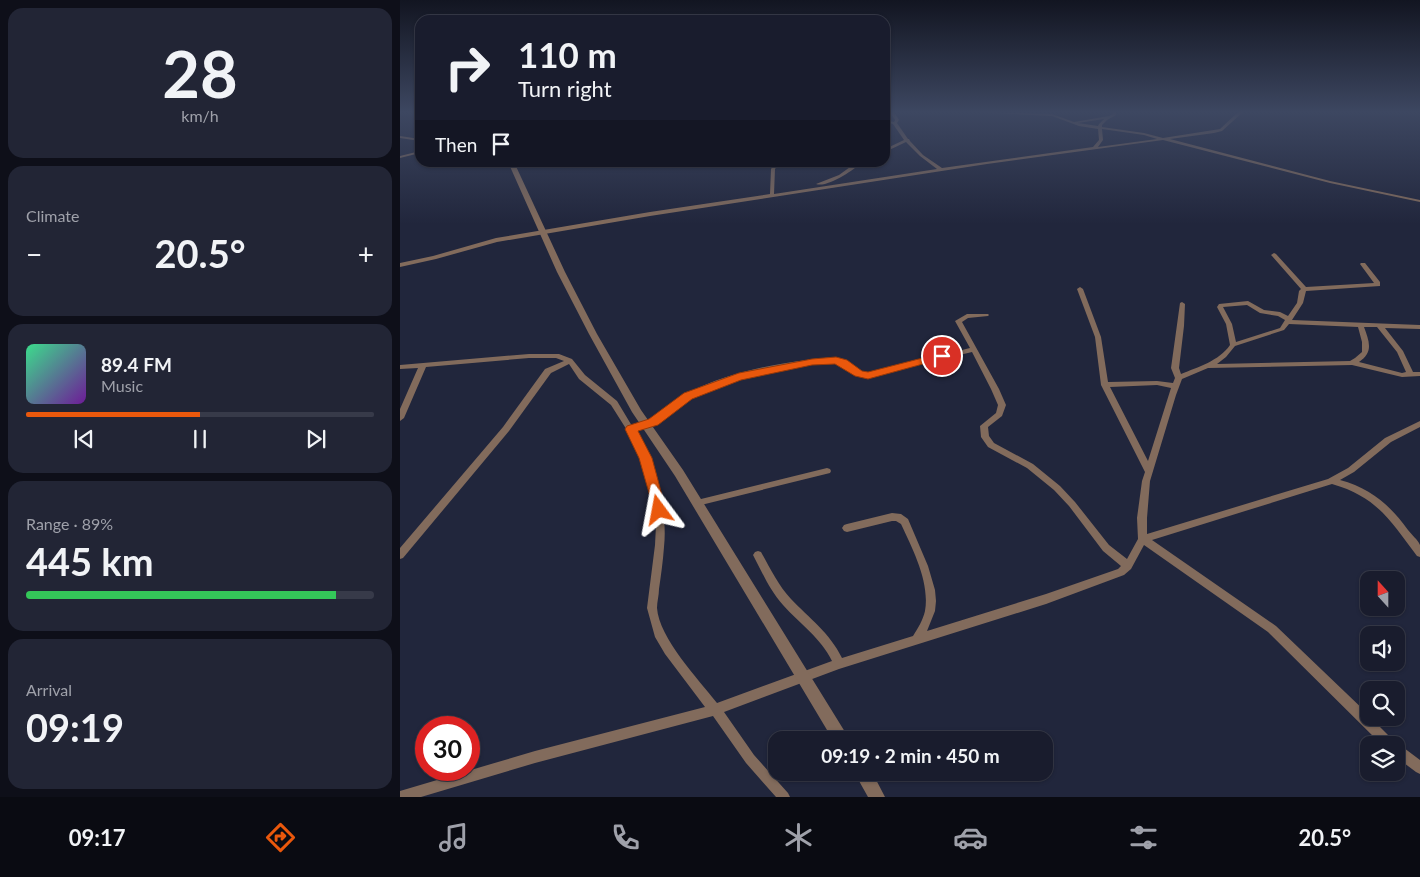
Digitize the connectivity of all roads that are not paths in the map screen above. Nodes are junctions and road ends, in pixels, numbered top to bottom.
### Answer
1 (916, 149) edge
2 (1087, 149) edge
3 (1203, 149) edge
4 (415, 152) edge
5 (400, 157) edge
6 (513, 167) edge
7 (775, 167) edge
8 (853, 167) edge
9 (941, 170) junction
10 (789, 192) junction
11 (772, 195) junction
12 (1420, 201) edge
13 (544, 232) junction
14 (1274, 255) dead end
15 (1363, 264) dead end
16 (400, 265) edge
17 (1080, 289) dead end
18 (1304, 289) junction
19 (1182, 304) dead end
20 (986, 315) dead end
21 (1288, 321) junction
22 (1360, 324) junction
23 (1379, 325) junction
24 (1420, 327) edge
25 (1233, 345) junction
26 (972, 350) junction
27 (570, 361) junction
28 (1351, 363) junction
29 (423, 365) junction
30 (1208, 366) junction
31 (400, 367) edge
32 (1420, 374) edge
33 (1411, 375) junction
34 (1177, 382) junction
35 (1105, 385) junction
36 (400, 418) edge
37 (1420, 424) edge
38 (646, 425) junction
39 (631, 429) junction
40 (1148, 470) junction
41 (827, 471) dead end
42 (1331, 481) junction
43 (697, 503) junction
44 (847, 528) dead end
45 (1143, 540) junction
46 (1420, 554) edge
47 (400, 555) edge
48 (758, 555) dead end
49 (1128, 566) junction
50 (917, 639) junction
51 (839, 664) junction
52 (805, 677) junction
53 (715, 710) junction
54 (837, 731) edge
55 (1382, 736) edge
56 (1405, 756) edge
57 (1420, 768) edge
58 (867, 781) edge
59 (400, 797) edge
60 (784, 797) edge
61 (877, 797) edge

1 - 9 street
2 - 9 street
3 - 12 street
4 - 5 street
6 - 13 street
7 - 11 street
8 - 10 street
9 - 10 street
10 - 11 street
11 - 13 street
13 - 16 street
13 - 38 street
14 - 18 street
15 - 18 street
17 - 35 street
18 - 21 street
19 - 34 street
20 - 26 street
21 - 22 street
21 - 25 street
21 - 25 street
22 - 23 street
22 - 28 street
23 - 24 street
23 - 33 street
25 - 30 street
26 - 38 street
26 - 49 street
27 - 29 street
27 - 39 street
27 - 47 street
28 - 30 street
28 - 33 street
29 - 31 street
29 - 36 street
30 - 34 street
32 - 33 street
34 - 35 street
34 - 40 street
35 - 40 street
37 - 42 street
38 - 39 street
38 - 43 street
39 - 53 street
40 - 45 street
41 - 43 street
42 - 45 street
42 - 46 street
43 - 52 street
44 - 50 street
45 - 49 street
45 - 55 street
48 - 51 street
49 - 50 street
50 - 51 street
51 - 52 street
52 - 53 street
52 - 54 street
53 - 59 street
53 - 60 street
56 - 57 street
58 - 61 street

